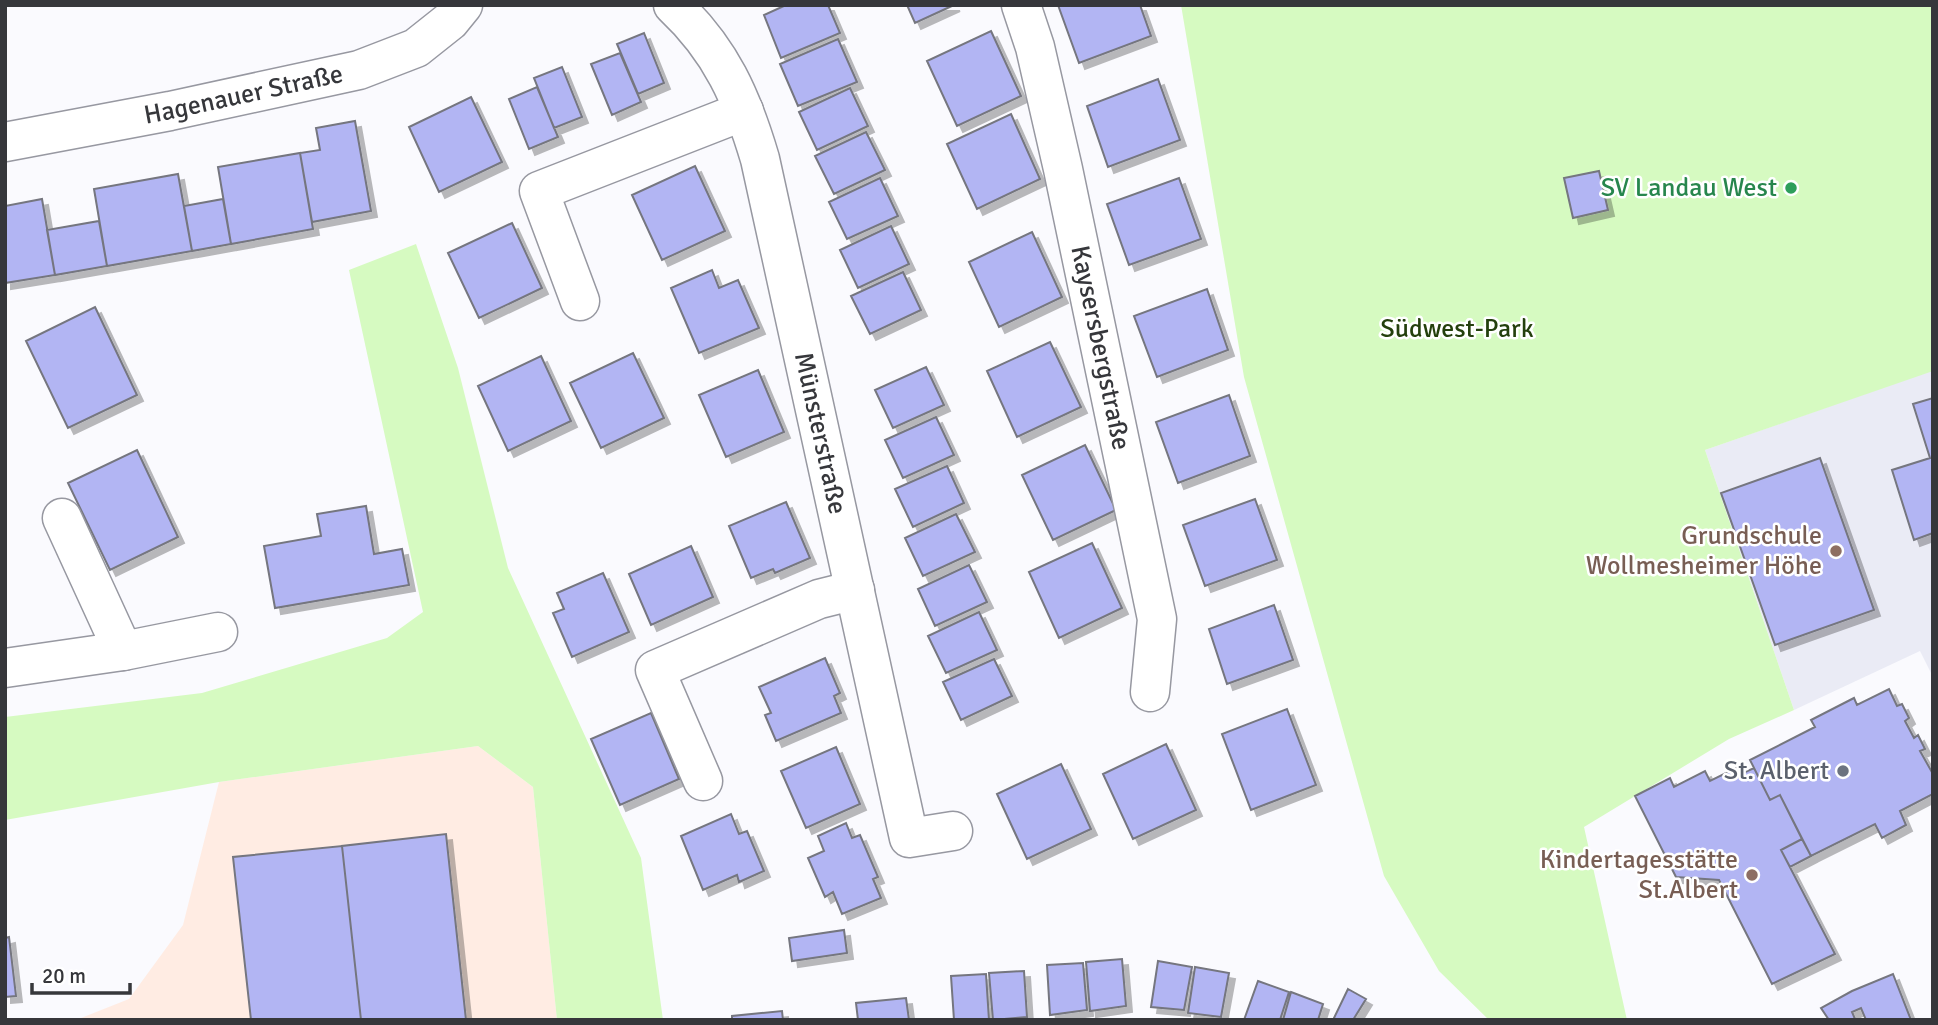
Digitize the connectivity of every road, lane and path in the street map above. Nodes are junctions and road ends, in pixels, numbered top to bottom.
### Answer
1 (463, 5) edge
2 (673, 5) edge
3 (1021, 5) edge
4 (744, 111) junction
5 (5, 142) edge
6 (580, 300) dead end
7 (62, 519) dead end
8 (855, 590) junction
9 (218, 632) dead end
10 (123, 651) junction
11 (5, 668) edge
12 (1150, 692) dead end
13 (703, 780) dead end
14 (953, 831) dead end

1 - 5 street, Hagenauer Straße
2 - 4 street, Münsterstraße
3 - 12 street, Kaysersbergstraße
4 - 6 street
4 - 8 street, Münsterstraße
7 - 10 street
8 - 13 street
8 - 14 street, Münsterstraße
9 - 10 street
10 - 11 street

